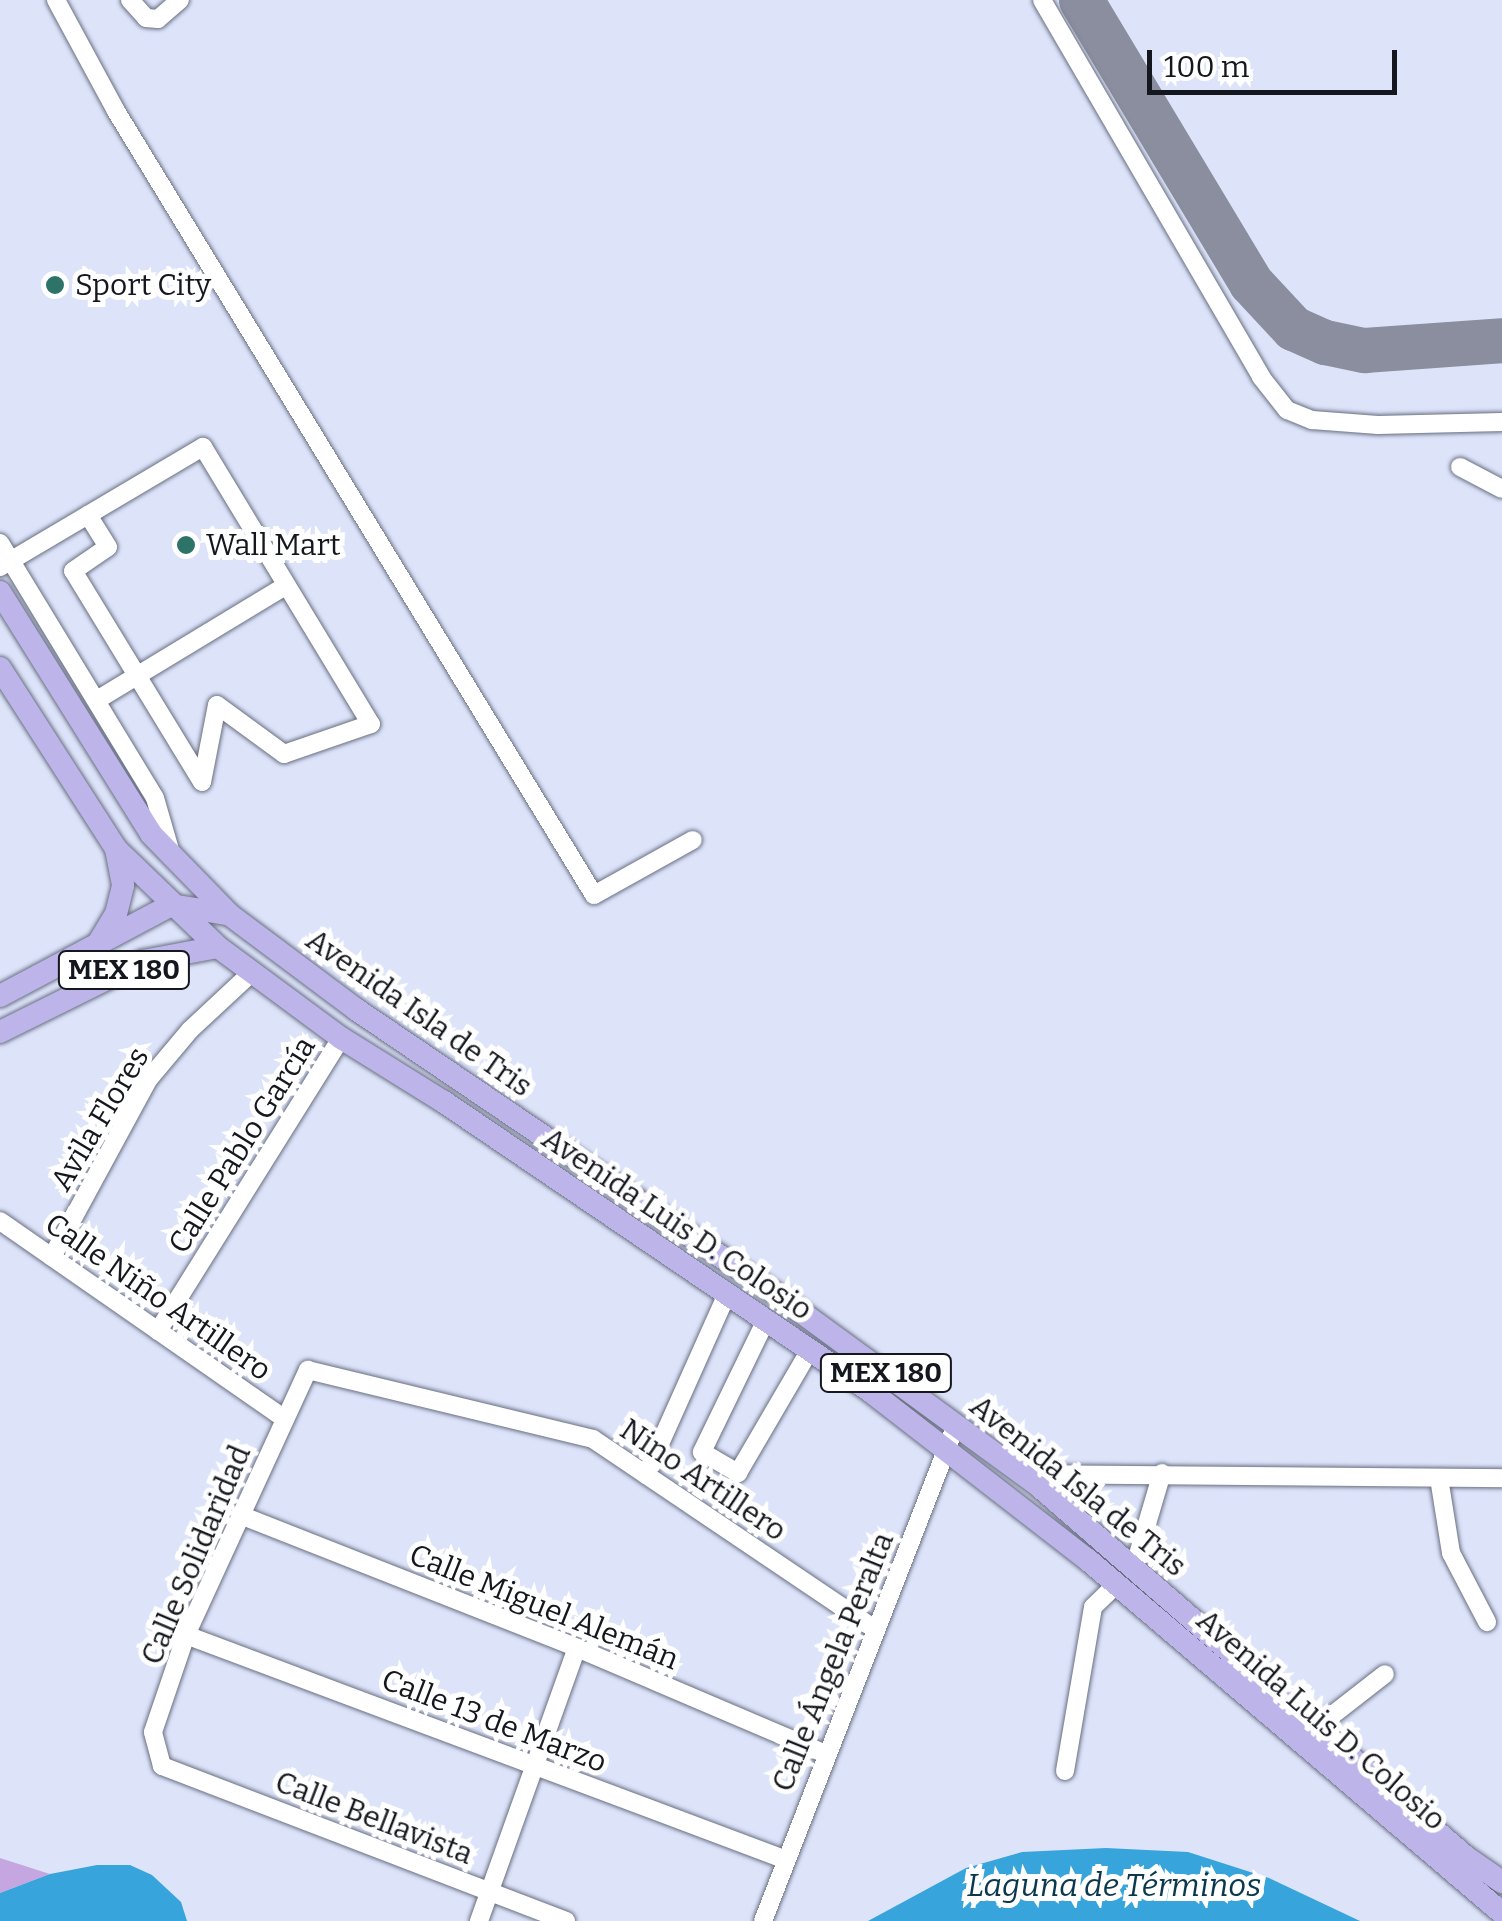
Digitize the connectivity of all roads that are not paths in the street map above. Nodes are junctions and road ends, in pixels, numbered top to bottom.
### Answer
1 (56, 0) edge
2 (130, 0) edge
3 (180, 0) edge
4 (1042, 0) edge
5 (1502, 422) edge
6 (1460, 467) dead end
7 (1502, 489) edge
8 (88, 515) junction
9 (0, 544) edge
10 (5, 564) edge
11 (285, 586) junction
12 (0, 592) edge
13 (0, 668) edge
14 (137, 676) junction
15 (96, 700) junction
16 (693, 840) dead end
17 (116, 849) junction
18 (173, 862) junction
19 (171, 905) junction
20 (230, 915) junction
21 (99, 942) junction
22 (218, 947) junction
23 (250, 974) junction
24 (0, 996) edge
25 (0, 1032) edge
26 (341, 1038) junction
27 (0, 1221) edge
28 (52, 1257) junction
29 (727, 1294) junction
30 (766, 1320) junction
31 (158, 1331) junction
32 (810, 1350) junction
33 (308, 1370) joint
34 (286, 1419) junction
35 (956, 1425) junction
36 (947, 1451) junction
37 (1162, 1473) junction
38 (1022, 1474) junction
39 (646, 1476) junction
40 (1439, 1478) junction
41 (1502, 1478) edge
42 (240, 1516) junction
43 (1125, 1576) junction
44 (1487, 1622) dead end
45 (876, 1630) junction
46 (186, 1634) junction
47 (577, 1648) junction
48 (1385, 1674) dead end
49 (1317, 1727) junction
50 (826, 1754) junction
51 (162, 1766) joint
52 (536, 1767) junction
53 (1065, 1771) dead end
54 (784, 1859) junction
55 (1502, 1882) edge
56 (488, 1892) junction
57 (1502, 1913) edge
58 (479, 1921) edge
59 (566, 1921) edge
60 (763, 1921) edge

1 - 16 street
2 - 3 street
4 - 5 street
6 - 7 street
8 - 10 street
8 - 11 street
8 - 14 street
9 - 10 street
10 - 15 street
11 - 14 street
11 - 14 street
12 - 18 main road, Avenida Isla de Tris
13 - 17 main road
14 - 15 street
15 - 18 street
17 - 19 main road
17 - 21 main road
18 - 20 main road, Avenida Isla de Tris
19 - 20 main road, MEX 180
19 - 21 main road, MEX 180
19 - 22 main road
20 - 35 main road, Avenida Isla de Tris / MEX 180
21 - 24 main road, MEX 180
22 - 23 main road, Avenida Luis D. Colosio / MEX 180
22 - 25 main road, MEX 180
23 - 26 main road, Avenida Luis D. Colosio / MEX 180
23 - 28 street, Avila Flores
26 - 29 main road, Avenida Luis D. Colosio / MEX 180
26 - 31 street, Calle Pablo García
27 - 28 street, Calle Niño Artillero
28 - 31 street, Calle Niño Artillero
29 - 30 main road, Avenida Luis D. Colosio / MEX 180
29 - 39 street
30 - 32 main road, Avenida Luis D. Colosio / MEX 180
30 - 32 street
31 - 34 street, Calle Niño Artillero
32 - 36 main road, Avenida Luis D. Colosio / MEX 180
33 - 34 street, Calle Solidaridad
33 - 39 street, Nino Artillero
34 - 42 street, Calle Solidaridad
35 - 36 street, Calle Ángela Peralta
35 - 38 main road, Avenida Isla de Tris / MEX 180
36 - 43 main road, Avenida Luis D. Colosio / MEX 180
36 - 45 street, Calle Ángela Peralta
37 - 38 street
37 - 40 street
37 - 43 street
38 - 43 main road, Avenida Isla de Tris / MEX 180
39 - 45 street, Nino Artillero
40 - 41 street
40 - 44 street
42 - 46 street, Calle Solidaridad
42 - 47 street, Calle Miguel Alemán
43 - 49 main road, Avenida Isla de Tris / MEX 180
43 - 53 street
43 - 57 main road, Avenida Luis D. Colosio / MEX 180
45 - 50 street, Calle Ángela Peralta
46 - 51 street, Calle Solidaridad
46 - 52 street, Calle 13 de Marzo
47 - 50 street, Calle Miguel Alemán
47 - 52 street
48 - 49 street
49 - 55 main road, Avenida Isla de Tris / MEX 180
50 - 54 street, Calle Ángela Peralta
51 - 56 street, Calle Bellavista
52 - 54 street, Calle 13 de Marzo
52 - 56 street
54 - 60 street, Calle Ángela Peralta
56 - 58 street
56 - 59 street, Calle Bellavista

